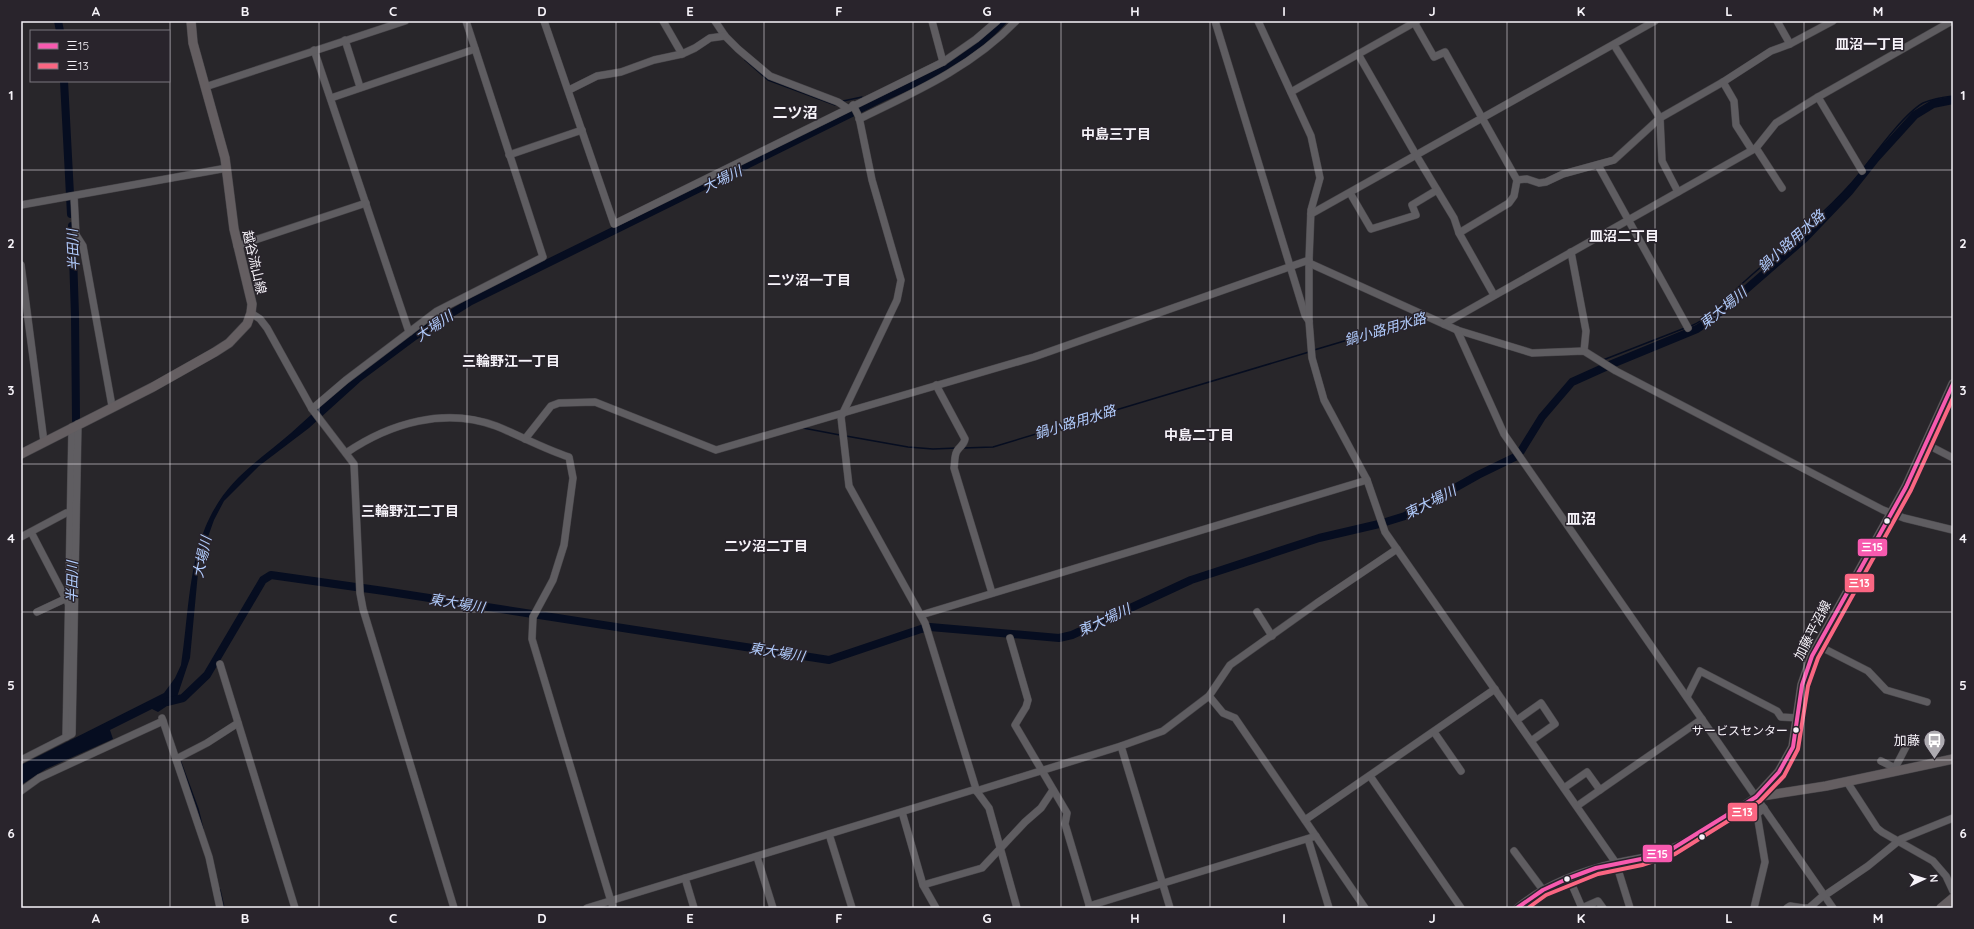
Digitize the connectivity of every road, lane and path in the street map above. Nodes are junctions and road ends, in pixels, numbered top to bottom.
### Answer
1 (191, 21) edge
2 (405, 21) edge
3 (466, 21) edge
4 (544, 21) edge
5 (663, 21) edge
6 (715, 21) edge
7 (932, 21) edge
8 (997, 21) edge
9 (1016, 21) edge
10 (1215, 21) edge
11 (1258, 21) edge
12 (1655, 21) edge
13 (1777, 21) edge
14 (1833, 21) edge
15 (1952, 21) edge
16 (1416, 22) edge
17 (723, 36) junction
18 (345, 40) junction
19 (1790, 44) junction
20 (1614, 45) junction
21 (475, 49) junction
22 (314, 50) junction
23 (682, 54) junction
24 (1358, 54) junction
25 (943, 62) junction
26 (1724, 82) junction
27 (205, 87) junction
28 (360, 87) junction
29 (569, 90) junction
30 (1291, 92) junction
31 (1818, 97) junction
32 (331, 98) junction
33 (851, 107) junction
34 (859, 118) junction
35 (1483, 118) junction
36 (1660, 118) junction
37 (582, 130) junction
38 (1754, 149) junction
39 (509, 155) junction
40 (1416, 155) junction
41 (1598, 165) junction
42 (227, 168) junction
43 (1862, 171) dead end
44 (1517, 180) junction
45 (1782, 188) dead end
46 (1436, 190) junction
47 (1350, 192) junction
48 (1678, 192) junction
49 (72, 196) junction
50 (366, 203) junction
51 (21, 205) edge
52 (1311, 214) junction
53 (1628, 220) junction
54 (1459, 233) junction
55 (237, 246) junction
56 (1571, 252) junction
57 (1309, 261) junction
58 (21, 265) edge
59 (1289, 266) junction
60 (1494, 295) junction
61 (251, 313) junction
62 (1309, 321) junction
63 (1444, 324) junction
64 (1688, 328) dead end
65 (1458, 330) junction
66 (409, 332) junction
67 (1584, 351) junction
68 (1953, 384) edge
69 (936, 385) junction
70 (112, 406) junction
71 (313, 410) junction
72 (844, 412) junction
73 (75, 426) junction
74 (525, 439) junction
75 (44, 442) junction
76 (1926, 444) junction
77 (346, 453) junction
78 (21, 454) edge
79 (1953, 458) edge
80 (1367, 480) junction
81 (74, 512) junction
82 (1891, 514) junction
83 (1953, 530) edge
84 (31, 532) junction
85 (21, 537) edge
86 (1397, 549) junction
87 (992, 593) junction
88 (70, 596) junction
89 (37, 612) dead end
90 (1257, 612) dead end
91 (921, 615) junction
92 (1272, 636) junction
93 (1010, 638) dead end
94 (1817, 645) junction
95 (220, 664) dead end
96 (1495, 689) junction
97 (1209, 696) junction
98 (1687, 697) junction
99 (1927, 702) dead end
100 (1702, 718) junction
101 (1798, 718) junction
102 (1517, 720) junction
103 (238, 723) junction
104 (1434, 732) junction
105 (66, 737) junction
106 (1531, 741) junction
107 (1908, 743) dead end
108 (1121, 746) junction
109 (178, 758) junction
110 (1953, 759) edge
111 (21, 760) edge
112 (1881, 761) dead end
113 (1042, 770) junction
114 (1895, 770) junction
115 (1461, 771) dead end
116 (1370, 776) junction
117 (1847, 782) junction
118 (1564, 788) junction
119 (975, 790) junction
120 (1053, 790) junction
121 (1600, 790) junction
122 (21, 791) edge
123 (1756, 797) junction
124 (1576, 806) junction
125 (1764, 808) junction
126 (902, 812) junction
127 (1953, 818) edge
128 (1305, 820) junction
129 (829, 834) junction
130 (1316, 836) junction
131 (1308, 839) junction
132 (1898, 841) junction
133 (1000, 849) junction
134 (1514, 851) dead end
135 (757, 857) junction
136 (1617, 866) junction
137 (685, 878) junction
138 (1570, 881) junction
139 (1163, 884) junction
140 (923, 885) junction
141 (1543, 890) junction
142 (1953, 890) edge
143 (1824, 895) junction
144 (1953, 898) edge
145 (611, 900) junction
146 (1090, 907) edge
147 (1519, 907) edge
148 (220, 908) edge
149 (295, 908) edge
150 (454, 908) edge
151 (587, 908) edge
152 (613, 908) edge
153 (694, 908) edge
154 (773, 908) edge
155 (852, 908) edge
156 (936, 908) edge
157 (1017, 908) edge
158 (1170, 908) edge
159 (1329, 908) edge
160 (1365, 908) edge
161 (1461, 908) edge
162 (1582, 908) edge
163 (1603, 908) edge
164 (1630, 908) edge
165 (1754, 908) edge
166 (1787, 908) edge
167 (1802, 908) edge
168 (1806, 908) edge
169 (1833, 908) edge
170 (1941, 908) edge

1 - 27 main road, 越谷流山線
2 - 18 street
3 - 21 street
4 - 29 street
5 - 23 street
6 - 17 street
7 - 25 street
8 - 25 street
9 - 34 street
10 - 59 street
11 - 30 street
12 - 20 street
13 - 19 street
14 - 19 street
15 - 31 street
16 - 24 street
16 - 35 street
17 - 23 street
17 - 33 street
18 - 22 street
18 - 28 street
19 - 26 street
20 - 35 street
20 - 36 street
21 - 28 street
21 - 39 street
22 - 27 street
22 - 32 street
23 - 29 street
24 - 30 street
24 - 40 street
25 - 33 street
26 - 36 street
26 - 38 street
27 - 42 main road, 越谷流山線
28 - 32 street
29 - 37 street
30 - 52 street
31 - 38 street
31 - 43 street
32 - 50 street
33 - 34 street
33 - 37 street
34 - 72 street
35 - 40 street
35 - 44 street
36 - 41 street
36 - 48 street
37 - 39 street
38 - 45 street
38 - 48 street
39 - 66 street
40 - 46 street
40 - 47 street
41 - 44 street
41 - 53 street
42 - 49 street
42 - 55 main road, 越谷流山線
44 - 54 street
46 - 47 street
46 - 54 street
47 - 52 street
48 - 53 street
49 - 51 street
49 - 70 street
50 - 55 street
50 - 66 street
52 - 57 street
53 - 56 street
53 - 64 street
54 - 60 street
55 - 61 main road, 越谷流山線
56 - 60 street
56 - 67 street
57 - 59 street
57 - 62 street
57 - 63 street
58 - 75 street
59 - 62 street
59 - 69 street
60 - 63 street
61 - 70 main road, 越谷流山線
61 - 71 street
62 - 80 street
63 - 65 street
65 - 67 street
65 - 98 street
66 - 71 street
67 - 82 street
68 - 76 main road, 加藤平沼線
69 - 72 street
69 - 87 street
70 - 73 main road, 越谷流山線
71 - 77 street
72 - 74 street
72 - 91 street
73 - 75 main road, 越谷流山線
73 - 81 street
74 - 77 street
74 - 145 street
75 - 78 main road, 越谷流山線
76 - 79 street
76 - 82 main road, 加藤平沼線
77 - 150 street
80 - 86 street
80 - 87 street
81 - 84 street
81 - 88 street
82 - 83 street
82 - 94 main road, 加藤平沼線
84 - 85 street
84 - 88 street
86 - 92 street
86 - 96 street
87 - 91 street
88 - 89 street
88 - 105 street
88 - 105 street
90 - 92 street
91 - 119 street
92 - 97 street
93 - 113 street
94 - 99 street
94 - 101 main road, 加藤平沼線
95 - 103 street
96 - 102 street
96 - 104 street
97 - 108 street
97 - 128 street
98 - 100 street
98 - 101 street
100 - 121 street
100 - 123 street
101 - 123 main road, 加藤平沼線
102 - 106 street
102 - 106 street
103 - 109 street
103 - 149 street
104 - 115 street
104 - 116 street
105 - 111 street
106 - 118 street
107 - 114 street
108 - 113 street
108 - 139 street
109 - 122 street
109 - 148 street
110 - 114 main road
112 - 114 street
113 - 119 street
113 - 120 street
114 - 117 main road
116 - 128 street
116 - 161 street
117 - 123 main road
117 - 132 street
118 - 121 street
118 - 124 street
119 - 126 street
119 - 133 street
120 - 133 street
120 - 146 street
121 - 124 street
123 - 125 street
123 - 136 street
124 - 136 street
125 - 143 street
125 - 165 street
126 - 129 street
126 - 140 street
127 - 132 street
128 - 130 street
129 - 135 street
129 - 155 street
130 - 131 street
130 - 160 street
131 - 139 street
131 - 159 street
132 - 142 street
132 - 143 street
133 - 140 street
133 - 157 street
134 - 141 street
135 - 137 street
135 - 154 street
136 - 138 street
136 - 164 street
137 - 145 street
137 - 153 street
138 - 141 street
138 - 162 street
139 - 146 street
139 - 158 street
140 - 156 street
141 - 147 street
143 - 168 street
143 - 169 street
144 - 170 main road
145 - 151 street
145 - 152 street
162 - 163 street
166 - 167 street

